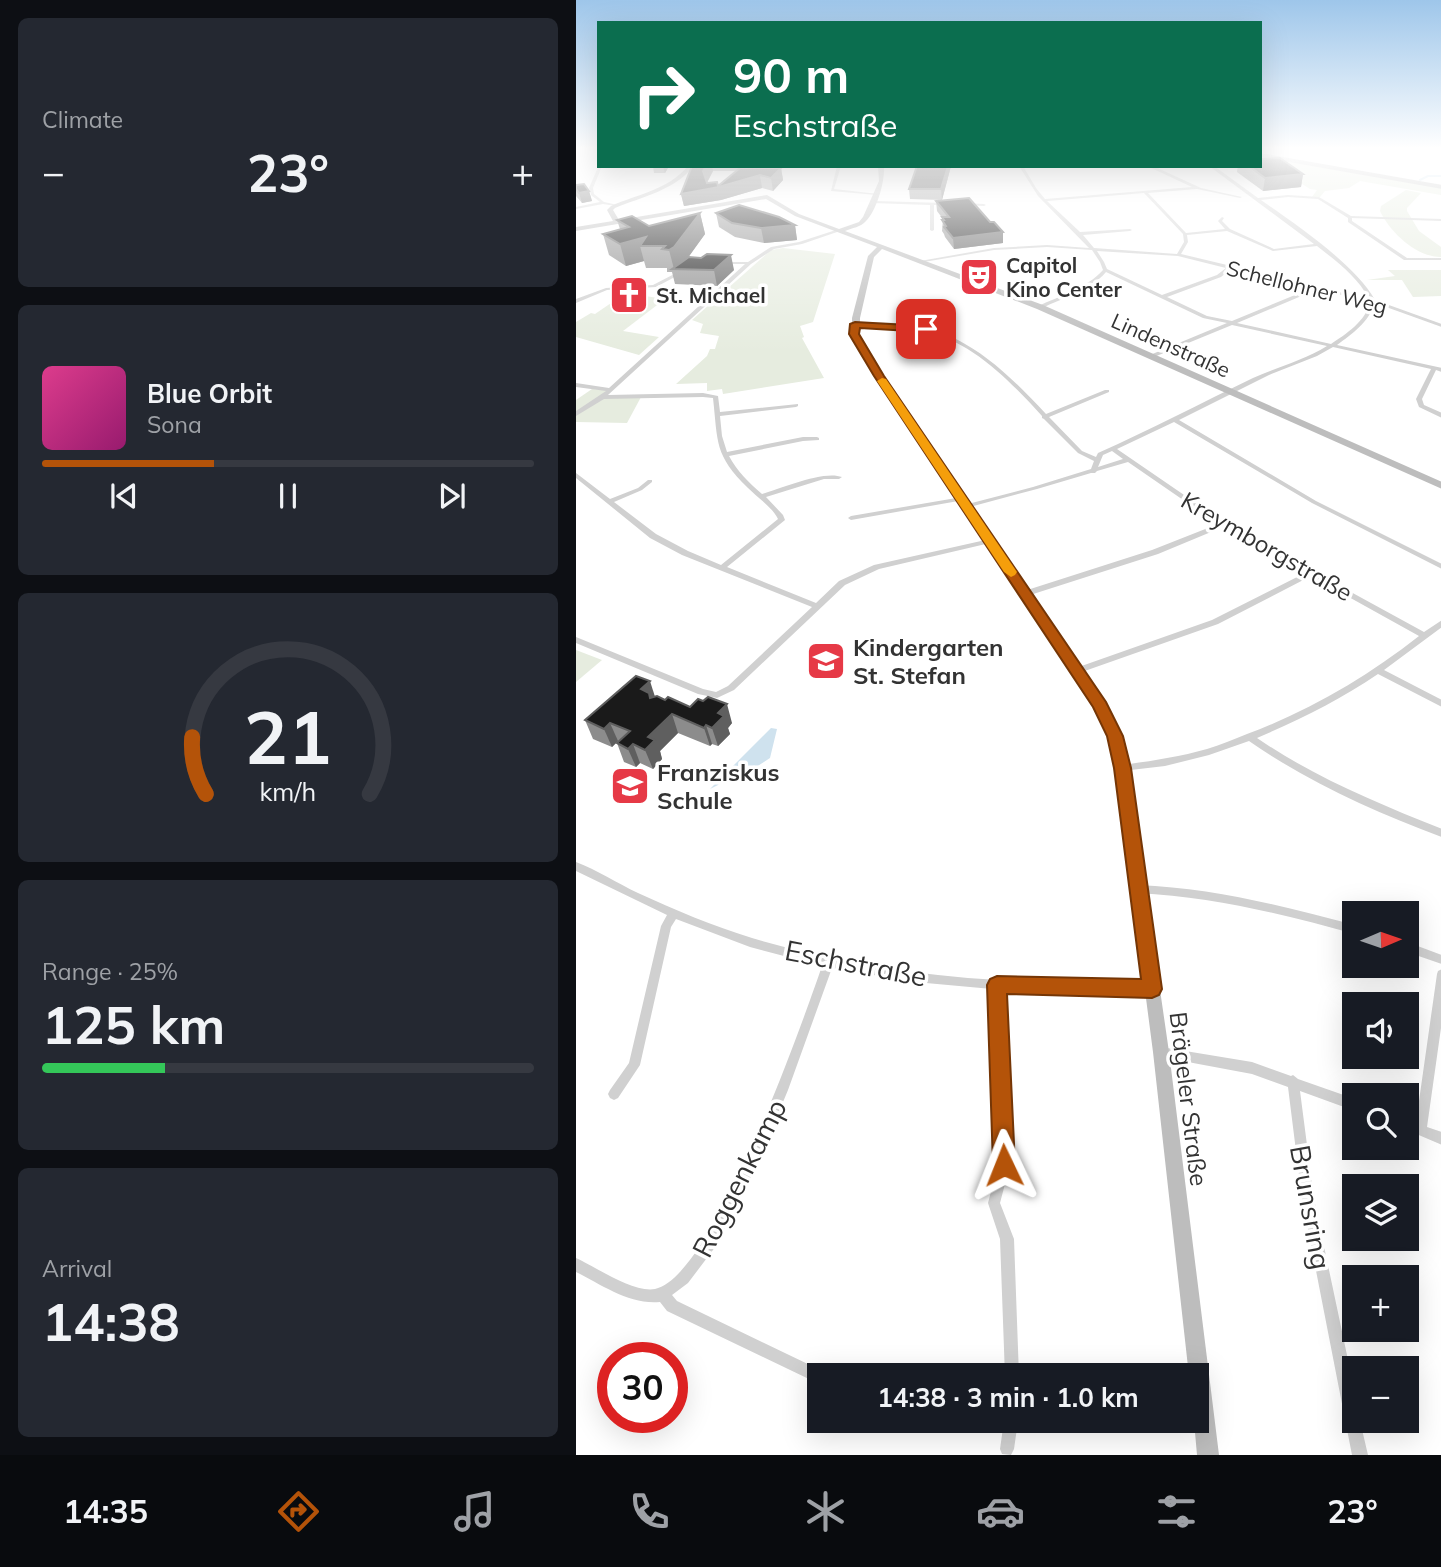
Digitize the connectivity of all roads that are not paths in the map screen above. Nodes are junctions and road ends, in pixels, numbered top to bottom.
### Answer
1 (613, 216) edge
2 (654, 216) edge
3 (799, 216) edge
4 (865, 216) edge
5 (932, 216) edge
6 (1060, 216) edge
7 (1168, 216) edge
8 (1278, 216) edge
9 (1350, 217) joint
10 (1222, 218) dead end
11 (1441, 220) edge
12 (617, 222) junction
13 (576, 229) edge
14 (932, 230) dead end
15 (1130, 230) dead end
16 (1228, 230) junction
17 (838, 231) junction
18 (1078, 234) junction
19 (1185, 234) junction
20 (1317, 245) junction
21 (881, 247) junction
22 (1090, 247) junction
23 (1178, 256) junction
24 (1441, 259) edge
25 (920, 262) junction
26 (718, 263) edge
27 (749, 263) junction
28 (1230, 267) junction
29 (688, 269) edge
30 (1105, 271) junction
31 (1317, 288) junction
32 (1162, 297) junction
33 (576, 301) edge
34 (1373, 301) junction
35 (1040, 307) junction
36 (1230, 323) junction
37 (855, 324) junction
38 (1441, 326) edge
39 (1332, 346) junction
40 (1152, 356) junction
41 (1438, 369) edge
42 (576, 385) edge
43 (609, 390) junction
44 (1107, 391) dead end
45 (1232, 391) junction
46 (603, 397) junction
47 (796, 405) dead end
48 (576, 414) edge
49 (718, 414) junction
50 (1441, 416) edge
51 (1044, 417) junction
52 (1175, 420) junction
53 (818, 439) dead end
54 (1113, 449) junction
55 (724, 456) junction
56 (1097, 460) junction
57 (1127, 460) junction
58 (1093, 472) junction
59 (576, 475) edge
60 (838, 478) dead end
61 (650, 481) dead end
62 (1441, 486) edge
63 (760, 497) junction
64 (609, 502) junction
65 (964, 502) junction
66 (851, 518) dead end
67 (1223, 524) junction
68 (990, 541) junction
69 (1441, 567) edge
70 (721, 568) junction
71 (1310, 573) junction
72 (1024, 594) junction
73 (816, 606) junction
74 (1441, 622) edge
75 (1425, 636) junction
76 (576, 640) edge
77 (1076, 671) junction
78 (1379, 671) junction
79 (1441, 704) edge
80 (1249, 737) junction
81 (1122, 768) junction
82 (1441, 832) edge
83 (576, 866) edge
84 (1138, 889) junction
85 (673, 914) junction
86 (1342, 927) edge
87 (1420, 952) edge
88 (1441, 960) edge
89 (829, 962) junction
90 (1441, 974) edge
91 (997, 985) junction
92 (1152, 989) junction
93 (1161, 1052) junction
94 (1293, 1081) junction
95 (614, 1094) dead end
96 (1342, 1100) edge
97 (1421, 1129) joint
98 (1441, 1139) edge
99 (576, 1265) edge
100 (662, 1294) junction
101 (1012, 1363) edge
102 (807, 1372) edge
103 (1009, 1433) edge
104 (1007, 1449) dead end
105 (1208, 1455) edge
106 (1360, 1455) edge

1 - 12 street
2 - 12 street
3 - 17 street, Lindenstraße
4 - 17 street
5 - 14 street
6 - 18 street
7 - 19 street
8 - 20 street
9 - 11 street
9 - 24 street
10 - 16 street
12 - 13 street
15 - 18 street
16 - 19 street
16 - 20 street
17 - 21 street, Lindenstraße
17 - 27 street
18 - 22 street
19 - 23 street
20 - 34 street
21 - 25 street, Lindenstraße
21 - 37 street
22 - 23 street, Schellohner Weg
22 - 25 street, Schellohner Weg
22 - 30 street
23 - 28 street, Schellohner Weg
25 - 35 street, Lindenstraße
26 - 27 street
27 - 43 street
28 - 31 street, Schellohner Weg
28 - 32 street
29 - 33 street
30 - 32 street
30 - 35 street
31 - 34 street, Schellohner Weg
31 - 36 street
32 - 36 street
34 - 38 street, Schellohner Weg
34 - 39 street
35 - 40 street, Lindenstraße
36 - 39 street
36 - 40 street
37 - 51 street
37 - 65 street, Brägeler Straße
39 - 41 street
39 - 45 street
40 - 45 street, Lindenstraße
41 - 50 street
42 - 43 street
43 - 46 street
44 - 51 street
45 - 52 street
45 - 62 street, Lindenstraße
46 - 48 street
46 - 49 street
47 - 49 street
49 - 55 street
51 - 56 street
52 - 54 street
52 - 69 street
53 - 55 street
54 - 56 street
54 - 57 street, Kreymborgstraße
55 - 63 street
56 - 58 street
57 - 58 street
57 - 67 street, Kreymborgstraße
58 - 65 street
59 - 64 street
60 - 63 street
61 - 64 street
63 - 70 street
64 - 70 street
65 - 66 street
65 - 68 street, Brägeler Straße
67 - 71 street, Kreymborgstraße
67 - 72 street
68 - 72 street, Brägeler Straße
68 - 73 street
70 - 73 street
71 - 75 street, Kreymborgstraße
71 - 77 street
72 - 77 street, Brägeler Straße
73 - 76 street
74 - 75 street
75 - 78 street
77 - 81 street, Brägeler Straße
78 - 79 street
78 - 80 street
80 - 81 street
80 - 82 street
81 - 84 street, Brägeler Straße
83 - 85 street, Eschstraße
84 - 86 street
84 - 92 street, Brägeler Straße
85 - 89 street, Eschstraße
85 - 95 street
87 - 88 street
89 - 91 street, Eschstraße
89 - 100 street, Roggenkamp
90 - 97 street
91 - 92 street, Eschstraße
91 - 101 street
92 - 93 street, Brägeler Straße
93 - 94 street
93 - 105 street, Brägeler Straße
94 - 96 street
94 - 106 street, Brunsring
97 - 98 street
99 - 100 street
100 - 102 street
103 - 104 street

